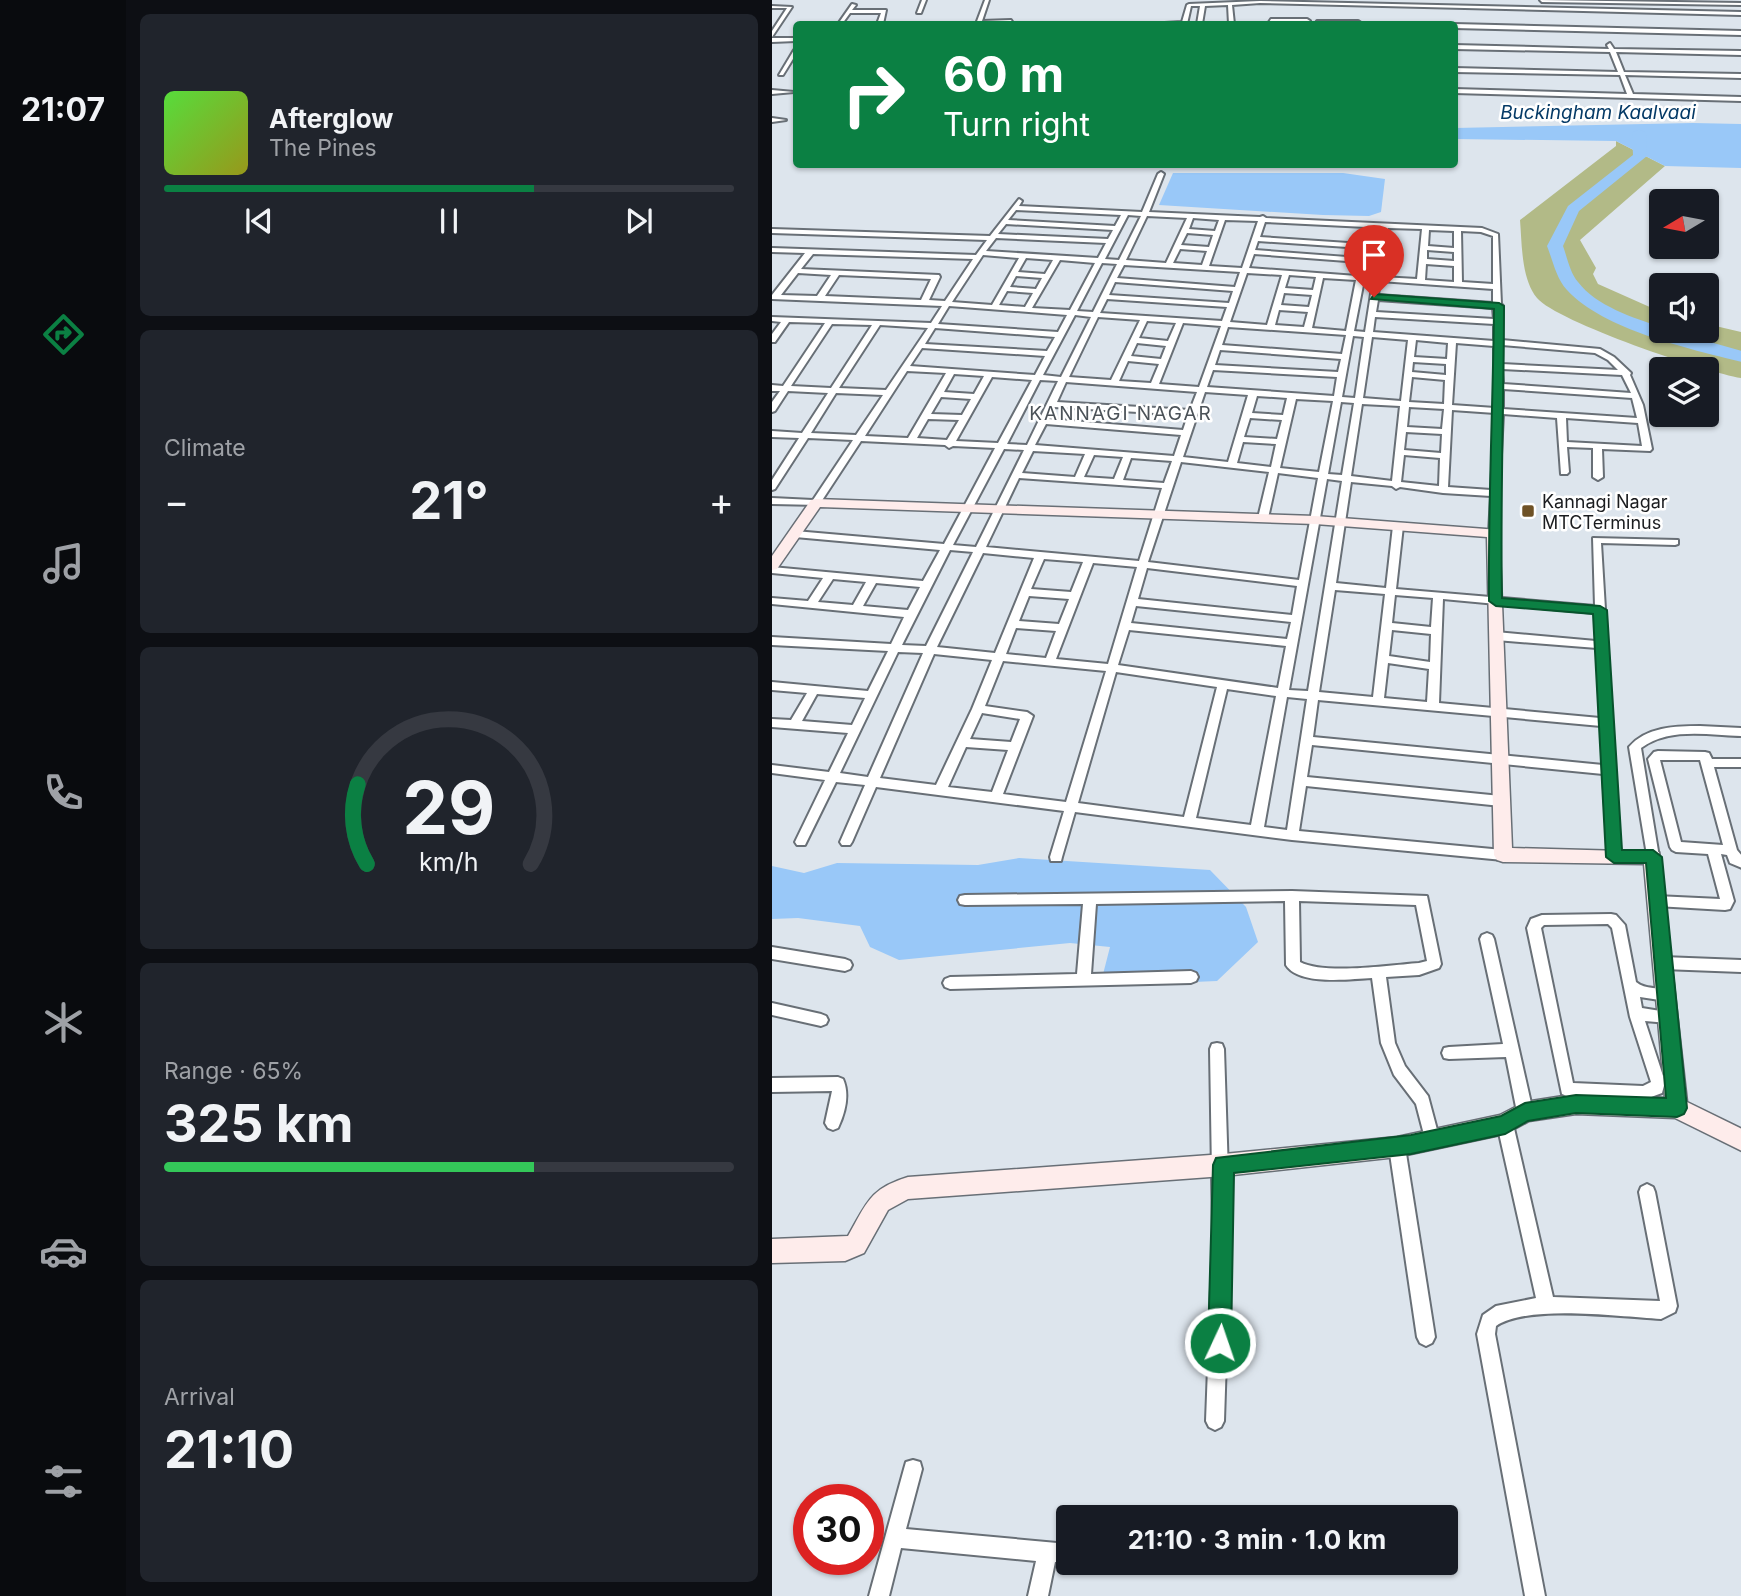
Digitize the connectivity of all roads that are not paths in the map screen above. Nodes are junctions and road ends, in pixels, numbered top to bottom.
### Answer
1 (924, 0) edge
2 (987, 0) edge
3 (1390, 0) edge
4 (1429, 0) edge
5 (1501, 0) edge
6 (1577, 0) edge
7 (1552, 1) edge
8 (1608, 1) edge
9 (1271, 2) junction
10 (1357, 2) edge
11 (1380, 2) edge
12 (1469, 3) edge
13 (773, 4) edge
14 (854, 5) dead end
15 (1203, 5) junction
16 (1230, 5) junction
17 (1741, 5) edge
18 (1502, 8) junction
19 (1556, 10) junction
20 (1598, 11) junction
21 (851, 12) junction
22 (919, 12) dead end
23 (1741, 14) edge
24 (843, 21) edge
25 (881, 21) edge
26 (979, 21) edge
27 (1185, 21) edge
28 (1200, 21) edge
29 (1232, 21) edge
30 (1271, 21) edge
31 (1358, 21) edge
32 (1458, 26) edge
33 (1606, 29) junction
34 (1741, 33) edge
35 (772, 38) edge
36 (793, 40) edge
37 (1458, 47) edge
38 (1611, 49) junction
39 (1741, 52) edge
40 (793, 56) edge
41 (1458, 70) edge
42 (781, 74) dead end
43 (1622, 74) junction
44 (1741, 76) edge
45 (772, 92) edge
46 (791, 92) dead end
47 (1458, 92) edge
48 (1631, 96) junction
49 (1741, 99) edge
50 (772, 120) edge
51 (782, 120) dead end
52 (1161, 174) dead end
53 (1126, 212) junction
54 (1145, 214) junction
55 (1191, 216) junction
56 (1223, 217) junction
57 (1263, 218) junction
58 (1004, 222) junction
59 (1039, 224) junction
60 (1078, 226) junction
61 (1370, 226) junction
62 (1385, 227) junction
63 (1118, 228) junction
64 (1426, 228) junction
65 (1457, 229) junction
66 (772, 231) edge
67 (1184, 232) junction
68 (1217, 233) junction
69 (994, 237) junction
70 (1032, 237) junction
71 (1070, 239) junction
72 (1255, 239) junction
73 (1111, 241) junction
74 (1366, 246) junction
75 (1177, 247) junction
76 (1424, 248) junction
77 (1211, 249) junction
78 (772, 250) edge
79 (1457, 250) junction
80 (810, 251) junction
81 (1250, 252) junction
82 (980, 255) junction
83 (1024, 255) junction
84 (1058, 257) junction
85 (1101, 260) junction
86 (1363, 260) junction
87 (1422, 261) junction
88 (1122, 262) junction
89 (1458, 264) junction
90 (1169, 265) junction
91 (1205, 267) junction
92 (1245, 270) junction
93 (795, 271) junction
94 (837, 272) junction
95 (1286, 273) junction
96 (1013, 274) junction
97 (1320, 275) junction
98 (1047, 276) junction
99 (1359, 276) junction
100 (1377, 277) junction
101 (1113, 280) junction
102 (1421, 280) junction
103 (1159, 284) junction
104 (1459, 284) junction
105 (1197, 286) junction
106 (1498, 287) junction
107 (1005, 289) junction
108 (1238, 289) junction
109 (1281, 290) junction
110 (1039, 291) junction
111 (1316, 293) junction
112 (774, 297) edge
113 (1104, 297) junction
114 (1374, 297) junction
115 (806, 298) junction
116 (820, 298) junction
117 (1152, 300) junction
118 (1418, 300) junction
119 (924, 302) junction
120 (1191, 302) junction
121 (1457, 303) junction
122 (948, 304) junction
123 (1232, 305) junction
124 (1499, 306) junction
125 (1276, 307) junction
126 (994, 308) junction
127 (1027, 310) junction
128 (1312, 310) junction
129 (1072, 314) junction
130 (1371, 314) junction
131 (1095, 315) junction
132 (1416, 317) junction
133 (772, 319) edge
134 (1144, 319) junction
135 (1456, 319) junction
136 (789, 320) junction
137 (830, 321) junction
138 (1180, 322) junction
139 (1499, 322) junction
140 (877, 323) junction
141 (934, 326) junction
142 (1224, 326) junction
143 (1270, 328) junction
144 (980, 329) junction
145 (1308, 331) junction
146 (1016, 332) junction
147 (1350, 334) junction
148 (1368, 334) junction
149 (1061, 335) junction
150 (1412, 337) junction
151 (772, 340) edge
152 (1134, 340) junction
153 (1452, 340) junction
154 (1498, 343) junction
155 (1171, 344) junction
156 (921, 346) junction
157 (1217, 347) junction
158 (967, 348) junction
159 (1004, 351) junction
160 (1263, 351) junction
161 (1051, 354) junction
162 (1300, 354) junction
163 (1126, 358) junction
164 (1345, 358) junction
165 (1410, 359) junction
166 (1164, 362) junction
167 (1450, 362) junction
168 (1498, 366) junction
169 (1210, 367) junction
170 (906, 368) junction
171 (1259, 370) junction
172 (952, 371) junction
173 (1297, 372) junction
174 (990, 373) junction
175 (1627, 373) junction
176 (1408, 374) junction
177 (1342, 375) junction
178 (1039, 376) junction
179 (1449, 378) junction
180 (1064, 379) junction
181 (1114, 383) junction
182 (1154, 386) junction
183 (1498, 386) junction
184 (772, 388) edge
185 (785, 388) junction
186 (1202, 390) junction
187 (835, 391) junction
188 (890, 393) junction
189 (939, 394) junction
190 (1253, 394) junction
191 (1635, 396) junction
192 (976, 397) junction
193 (1292, 397) junction
194 (1337, 401) junction
195 (1358, 401) junction
196 (1052, 404) junction
197 (1405, 404) junction
198 (1448, 407) junction
199 (772, 408) edge
200 (1111, 408) junction
201 (1148, 410) junction
202 (1499, 410) junction
203 (1194, 413) junction
204 (1246, 415) junction
205 (1561, 415) junction
206 (927, 416) junction
207 (964, 418) junction
208 (1287, 418) junction
209 (1043, 421) junction
210 (1640, 421) junction
211 (1103, 426) junction
212 (1141, 429) junction
213 (1402, 429) junction
214 (1446, 432) junction
215 (1187, 433) junction
216 (772, 434) edge
217 (807, 436) junction
218 (860, 438) junction
219 (1239, 439) junction
220 (910, 442) junction
221 (1282, 442) junction
222 (949, 444) junction
223 (1562, 444) junction
224 (1597, 446) junction
225 (1002, 448) junction
226 (1027, 449) junction
227 (1090, 452) junction
228 (1400, 452) junction
229 (1128, 455) junction
230 (1445, 456) junction
231 (1178, 459) junction
232 (1231, 466) junction
233 (1276, 471) junction
234 (1564, 472) dead end
235 (1015, 475) junction
236 (1323, 477) junction
237 (1598, 477) dead end
238 (1078, 480) junction
239 (1346, 480) junction
240 (1117, 483) junction
241 (1168, 486) junction
242 (1396, 486) junction
243 (772, 487) edge
244 (1443, 490) junction
245 (1494, 493) junction
246 (772, 501) edge
247 (816, 503) junction
248 (969, 508) junction
249 (1000, 509) junction
250 (1157, 516) junction
251 (1263, 518) junction
252 (1315, 520) junction
253 (1341, 521) junction
254 (1398, 526) junction
255 (1494, 533) junction
256 (795, 534) junction
257 (1675, 542) dead end
258 (949, 547) junction
259 (979, 550) junction
260 (1040, 555) junction
261 (1089, 560) junction
262 (1142, 565) junction
263 (772, 568) edge
264 (830, 575) junction
265 (873, 579) junction
266 (928, 584) junction
267 (1303, 584) junction
268 (1330, 586) junction
269 (1025, 592) junction
270 (1390, 592) junction
271 (1438, 595) junction
272 (1075, 596) junction
273 (772, 601) edge
274 (1496, 601) junction
275 (1131, 602) junction
276 (811, 605) junction
277 (856, 609) junction
278 (1193, 609) junction
279 (1600, 610) junction
280 (911, 614) junction
281 (1240, 614) junction
282 (1296, 619) junction
283 (1011, 624) junction
284 (1123, 626) junction
285 (1386, 626) junction
286 (1063, 628) junction
287 (1437, 631) junction
288 (1186, 633) junction
289 (1496, 636) junction
290 (1233, 638) junction
291 (772, 641) edge
292 (1292, 643) junction
293 (1602, 645) junction
294 (895, 648) junction
295 (930, 650) junction
296 (997, 657) junction
297 (1383, 659) junction
298 (1049, 663) junction
299 (1435, 666) junction
300 (1112, 668) junction
301 (1223, 684) junction
302 (772, 686) edge
303 (814, 690) junction
304 (1283, 693) junction
305 (871, 695) junction
306 (1313, 696) junction
307 (1378, 702) junction
308 (1434, 706) junction
309 (978, 709) junction
310 (1497, 712) junction
311 (1605, 722) junction
312 (772, 723) edge
313 (795, 724) junction
314 (855, 729) junction
315 (1698, 732) junction
316 (1741, 732) edge
317 (1306, 740) junction
318 (963, 743) junction
319 (1015, 746) junction
320 (1501, 760) junction
321 (1706, 760) junction
322 (1741, 763) edge
323 (772, 769) edge
324 (1608, 770) junction
325 (832, 775) junction
326 (873, 780) junction
327 (1300, 781) junction
328 (940, 790) junction
329 (996, 797) junction
330 (1501, 801) junction
331 (1071, 808) junction
332 (1189, 822) junction
333 (1257, 830) junction
334 (1292, 835) junction
335 (801, 842) dead end
336 (846, 842) dead end
337 (1713, 850) junction
338 (1731, 850) junction
339 (1503, 855) junction
340 (1056, 857) dead end
341 (1614, 857) junction
342 (1653, 857) junction
343 (1741, 863) edge
344 (1292, 896) junction
345 (1090, 899) junction
346 (965, 900) dead end
347 (1656, 901) junction
348 (1487, 939) dead end
349 (772, 953) edge
350 (1663, 963) junction
351 (845, 965) dead end
352 (1741, 966) edge
353 (1378, 972) junction
354 (1191, 977) dead end
355 (1084, 979) junction
356 (950, 983) dead end
357 (1630, 985) junction
358 (1666, 995) junction
359 (772, 1009) edge
360 (1637, 1017) junction
361 (1668, 1017) junction
362 (821, 1020) dead end
363 (1217, 1049) dead end
364 (1512, 1051) junction
365 (1449, 1053) dead end
366 (772, 1085) edge
367 (1677, 1108) junction
368 (1525, 1112) junction
369 (833, 1123) dead end
370 (1505, 1124) junction
371 (1432, 1141) junction
372 (1741, 1141) edge
373 (1397, 1147) junction
374 (1224, 1165) junction
375 (1647, 1192) dead end
376 (772, 1251) edge
377 (1546, 1305) junction
378 (1426, 1337) dead end
379 (1215, 1421) dead end
380 (913, 1469) dead end
381 (896, 1538) junction
382 (1047, 1552) junction
383 (1056, 1553) edge
384 (879, 1596) edge
385 (1038, 1596) edge
386 (1535, 1596) edge

1 - 22 street
2 - 26 street
3 - 4 street
4 - 12 street
5 - 7 street
5 - 18 street
6 - 7 street
6 - 8 street
7 - 19 street
8 - 17 street
9 - 10 street
9 - 16 street
9 - 30 street
10 - 11 street
10 - 31 street
11 - 12 street
12 - 18 street
13 - 35 street
14 - 21 street
15 - 16 street
15 - 27 street
15 - 28 street
16 - 29 street
18 - 19 street
19 - 20 street
20 - 23 street
20 - 33 street
21 - 24 street
21 - 25 street
32 - 33 street
33 - 34 street
33 - 38 street
35 - 36 street
37 - 38 street
38 - 39 street
38 - 43 street
40 - 42 street
41 - 43 street
43 - 44 street
43 - 48 street
45 - 46 street
47 - 48 street
48 - 49 street
50 - 51 street
52 - 54 street
53 - 54 street
53 - 58 street
53 - 63 street
54 - 55 street
54 - 88 street
55 - 56 street
55 - 67 street
56 - 57 street
56 - 68 street
57 - 61 street
57 - 72 street
58 - 59 street
58 - 69 street
59 - 60 street
59 - 70 street
60 - 63 street
60 - 71 street
61 - 62 street
61 - 74 street
62 - 64 street
62 - 100 street
63 - 73 street
64 - 65 street
64 - 76 street
65 - 79 street
65 - 106 street
66 - 69 street
67 - 68 street
67 - 75 street
68 - 77 street
69 - 70 street
69 - 82 street
70 - 71 street
71 - 73 street
72 - 74 street
72 - 81 street
73 - 85 street
74 - 86 street
75 - 77 street
75 - 90 street
76 - 79 street
76 - 87 street
77 - 91 street
78 - 80 street
79 - 89 street
80 - 82 street
80 - 93 street
81 - 86 street
81 - 92 street
82 - 83 street
82 - 122 street
83 - 84 street
83 - 96 street
84 - 85 street
84 - 98 street
85 - 88 street
85 - 129 street
86 - 99 street
87 - 89 street
87 - 102 street
88 - 90 street
88 - 101 street
89 - 104 street
90 - 91 street
91 - 92 street
92 - 95 street
92 - 108 street
93 - 94 street
93 - 112 street
94 - 116 street
94 - 119 street
95 - 97 street
95 - 109 street
96 - 98 street
96 - 107 street
97 - 99 street
97 - 111 street
98 - 110 street
99 - 100 street
99 - 147 street
100 - 102 street
100 - 114 street
101 - 103 street
101 - 113 street
102 - 104 street
103 - 105 street
103 - 117 street
104 - 106 street
105 - 108 street
105 - 120 street
106 - 124 street
107 - 110 street
107 - 126 street
108 - 123 street
109 - 111 street
109 - 125 street
110 - 127 street
111 - 128 street
112 - 115 street
113 - 117 street
113 - 131 street
114 - 118 street
114 - 130 street
115 - 116 street
115 - 136 street
116 - 119 street
117 - 120 street
118 - 121 street
118 - 132 street
119 - 122 street
120 - 123 street
121 - 124 street
121 - 135 street
122 - 126 street
122 - 141 street
123 - 142 street
124 - 139 street
125 - 128 street
125 - 143 street
126 - 127 street
127 - 129 street
128 - 145 street
129 - 131 street
129 - 149 street
130 - 132 street
130 - 148 street
131 - 134 street
131 - 180 street
132 - 135 street
133 - 136 street
134 - 138 street
134 - 152 street
135 - 139 street
136 - 137 street
136 - 151 street
137 - 140 street
137 - 185 street
138 - 142 street
138 - 155 street
139 - 154 street
140 - 141 street
140 - 187 street
141 - 144 street
141 - 156 street
142 - 143 street
142 - 157 street
143 - 145 street
144 - 146 street
144 - 158 street
145 - 147 street
146 - 149 street
146 - 159 street
147 - 148 street
147 - 164 street
148 - 150 street
148 - 195 street
149 - 161 street
150 - 153 street
150 - 165 street
152 - 155 street
152 - 163 street
153 - 154 street
153 - 167 street
154 - 168 street
154 - 175 street
155 - 166 street
156 - 158 street
156 - 170 street
157 - 160 street
157 - 169 street
158 - 159 street
159 - 161 street
160 - 162 street
160 - 171 street
161 - 178 street
162 - 164 street
162 - 173 street
163 - 166 street
163 - 181 street
164 - 177 street
165 - 167 street
165 - 176 street
166 - 182 street
167 - 179 street
168 - 175 street
168 - 183 street
169 - 171 street
169 - 186 street
170 - 172 street
170 - 188 street
171 - 173 street
172 - 174 street
172 - 189 street
173 - 177 street
174 - 178 street
174 - 192 street
175 - 191 street
176 - 179 street
176 - 197 street
177 - 194 street
178 - 180 street
178 - 225 street
179 - 198 street
180 - 181 street
180 - 196 street
181 - 182 street
182 - 186 street
183 - 191 street
183 - 202 street
184 - 185 street
185 - 187 street
185 - 199 street
186 - 190 street
186 - 203 street
187 - 188 street
187 - 217 street
188 - 218 street
189 - 192 street
189 - 206 street
190 - 193 street
190 - 204 street
191 - 210 street
192 - 207 street
193 - 194 street
193 - 208 street
194 - 195 street
194 - 236 street
195 - 197 street
195 - 239 street
196 - 200 street
196 - 209 street
197 - 198 street
197 - 213 street
198 - 202 street
198 - 214 street
200 - 201 street
200 - 211 street
201 - 203 street
201 - 212 street
202 - 205 street
202 - 245 street
203 - 215 street
204 - 208 street
204 - 219 street
205 - 210 street
205 - 223 street
206 - 207 street
206 - 220 street
207 - 222 street
208 - 221 street
209 - 211 street
209 - 226 street
210 - 224 street
211 - 212 street
212 - 215 street
213 - 214 street
213 - 228 street
214 - 230 street
215 - 231 street
216 - 217 street
217 - 218 street
217 - 243 street
218 - 220 street
218 - 247 street
219 - 221 street
219 - 232 street
220 - 222 street
221 - 233 street
222 - 225 street
223 - 224 street
223 - 234 street
224 - 237 street
225 - 226 street
225 - 248 street
226 - 227 street
226 - 235 street
227 - 229 street
227 - 238 street
228 - 230 street
228 - 242 street
229 - 231 street
229 - 240 street
230 - 244 street
231 - 232 street
231 - 241 street
232 - 233 street
233 - 236 street
233 - 251 street
235 - 238 street
235 - 249 street
236 - 239 street
236 - 252 street
238 - 240 street
239 - 242 street
239 - 253 street
240 - 241 street
241 - 250 street
242 - 244 street
244 - 245 street
245 - 255 street
246 - 247 street
247 - 248 street
247 - 256 street
248 - 249 street
248 - 258 street
249 - 250 street
249 - 259 street
250 - 251 street
250 - 262 street
251 - 252 street
252 - 253 street
252 - 267 street
253 - 254 street
253 - 268 street
254 - 255 street
254 - 270 street
255 - 274 street
256 - 258 street
256 - 263 street
257 - 279 street
258 - 259 street
258 - 266 street
259 - 260 street
259 - 295 street
260 - 261 street
260 - 269 street
261 - 262 street
261 - 272 street
262 - 267 street
262 - 275 street
263 - 264 street
264 - 265 street
264 - 276 street
265 - 266 street
265 - 277 street
266 - 280 street
267 - 282 street
268 - 270 street
268 - 306 street
269 - 272 street
269 - 283 street
270 - 271 street
270 - 285 street
271 - 274 street
271 - 287 street
272 - 286 street
273 - 276 street
274 - 279 street
274 - 289 street
275 - 278 street
275 - 284 street
276 - 277 street
277 - 280 street
278 - 281 street
278 - 288 street
279 - 293 street
280 - 294 street
281 - 282 street
281 - 290 street
282 - 292 street
283 - 286 street
283 - 296 street
284 - 288 street
284 - 300 street
285 - 287 street
285 - 297 street
286 - 298 street
287 - 299 street
288 - 290 street
289 - 293 street
289 - 310 street
290 - 292 street
291 - 294 street
292 - 304 street
293 - 311 street
294 - 295 street
294 - 305 street
295 - 296 street
295 - 326 street
296 - 298 street
296 - 309 street
297 - 299 street
297 - 307 street
298 - 300 street
299 - 308 street
300 - 301 street
300 - 331 street
301 - 304 street
301 - 332 street
302 - 303 street
303 - 305 street
303 - 313 street
304 - 306 street
304 - 333 street
305 - 314 street
306 - 307 street
306 - 317 street
307 - 308 street
308 - 310 street
309 - 318 street
309 - 319 street
310 - 311 street
310 - 320 street
311 - 324 street
312 - 313 street
313 - 314 street
314 - 325 street
315 - 316 street
315 - 321 street
315 - 342 street
317 - 320 street
317 - 327 street
318 - 319 street
318 - 328 street
319 - 329 street
320 - 324 street
320 - 330 street
321 - 322 street
321 - 337 street
321 - 338 street
323 - 325 street
324 - 341 street
325 - 326 street
325 - 335 street
326 - 328 street
326 - 336 street
327 - 330 street
327 - 334 street
328 - 329 street
329 - 331 street
330 - 339 street
331 - 332 street
331 - 340 street
332 - 333 street
333 - 334 street
334 - 339 street
337 - 338 street
337 - 347 street
338 - 343 street
339 - 341 street
341 - 342 street
342 - 347 street
344 - 345 street
344 - 353 street
344 - 353 street
345 - 346 street
345 - 355 street
347 - 350 street
348 - 364 street
349 - 351 street
350 - 352 street
350 - 358 street
353 - 371 street
354 - 355 street
355 - 356 street
357 - 358 street
357 - 360 street
357 - 360 street
358 - 361 street
359 - 362 street
360 - 361 street
361 - 367 street
363 - 374 street
364 - 365 street
364 - 368 street
366 - 369 street
367 - 368 street
367 - 372 street
368 - 370 street
370 - 371 street
370 - 377 street
371 - 373 street
373 - 374 street
373 - 378 street
374 - 376 street
374 - 379 street
375 - 377 street
377 - 386 street
380 - 381 street
381 - 382 street
381 - 384 street
382 - 383 street
382 - 385 street

